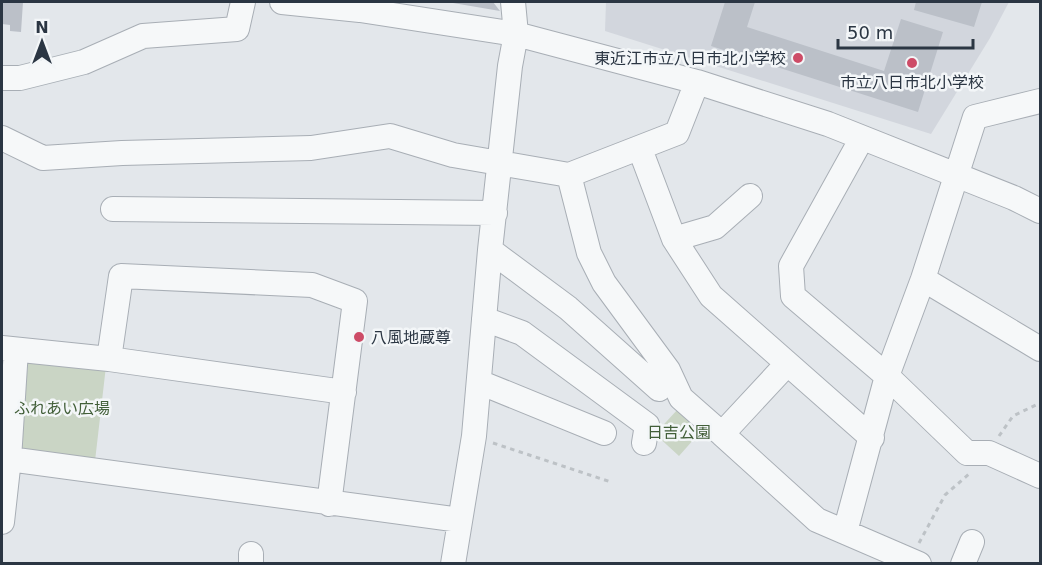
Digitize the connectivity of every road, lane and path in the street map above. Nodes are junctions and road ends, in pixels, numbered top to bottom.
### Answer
1 (243, 2) edge
2 (282, 2) edge
3 (513, 2) edge
4 (355, 5) edge
5 (516, 34) junction
6 (2, 78) edge
7 (697, 82) junction
8 (1041, 101) edge
9 (2, 138) edge
10 (862, 138) junction
11 (640, 149) junction
12 (500, 162) junction
13 (569, 175) junction
14 (956, 176) junction
15 (750, 196) dead end
16 (113, 209) dead end
17 (1041, 212) edge
18 (495, 213) junction
19 (674, 239) junction
20 (490, 250) junction
21 (923, 279) junction
22 (484, 319) junction
23 (9, 349) edge
24 (1041, 349) edge
25 (109, 359) junction
26 (787, 364) junction
27 (887, 376) junction
28 (479, 381) junction
29 (344, 392) junction
30 (670, 393) junction
31 (604, 433) dead end
32 (722, 434) junction
33 (474, 436) junction
34 (872, 438) junction
35 (644, 443) dead end
36 (9, 459) junction
37 (1041, 476) edge
38 (611, 482) dead end
39 (329, 504) junction
40 (459, 520) junction
41 (2, 522) edge
42 (845, 532) junction
43 (453, 564) edge
44 (919, 564) edge

1 - 6 street
2 - 4 street
3 - 5 street
4 - 5 street
5 - 7 street
5 - 12 street
7 - 10 street
7 - 11 street
8 - 14 street
9 - 12 street
10 - 14 street
10 - 27 street
11 - 13 street
11 - 19 street
12 - 13 street
12 - 18 street
13 - 30 street
14 - 17 street
14 - 21 street
15 - 19 street
16 - 18 street
18 - 20 street
19 - 26 street
20 - 22 street
20 - 30 street
21 - 24 street
21 - 27 street
22 - 28 street
22 - 35 street
23 - 25 street
23 - 36 street
25 - 29 street
25 - 29 street
26 - 32 street
26 - 34 street
27 - 34 street
27 - 37 street
28 - 31 street
28 - 33 street
29 - 39 street
30 - 32 street
32 - 42 street
33 - 38 path
33 - 40 street
34 - 42 street
36 - 39 street
36 - 41 street
39 - 40 street
40 - 43 street
42 - 44 street

